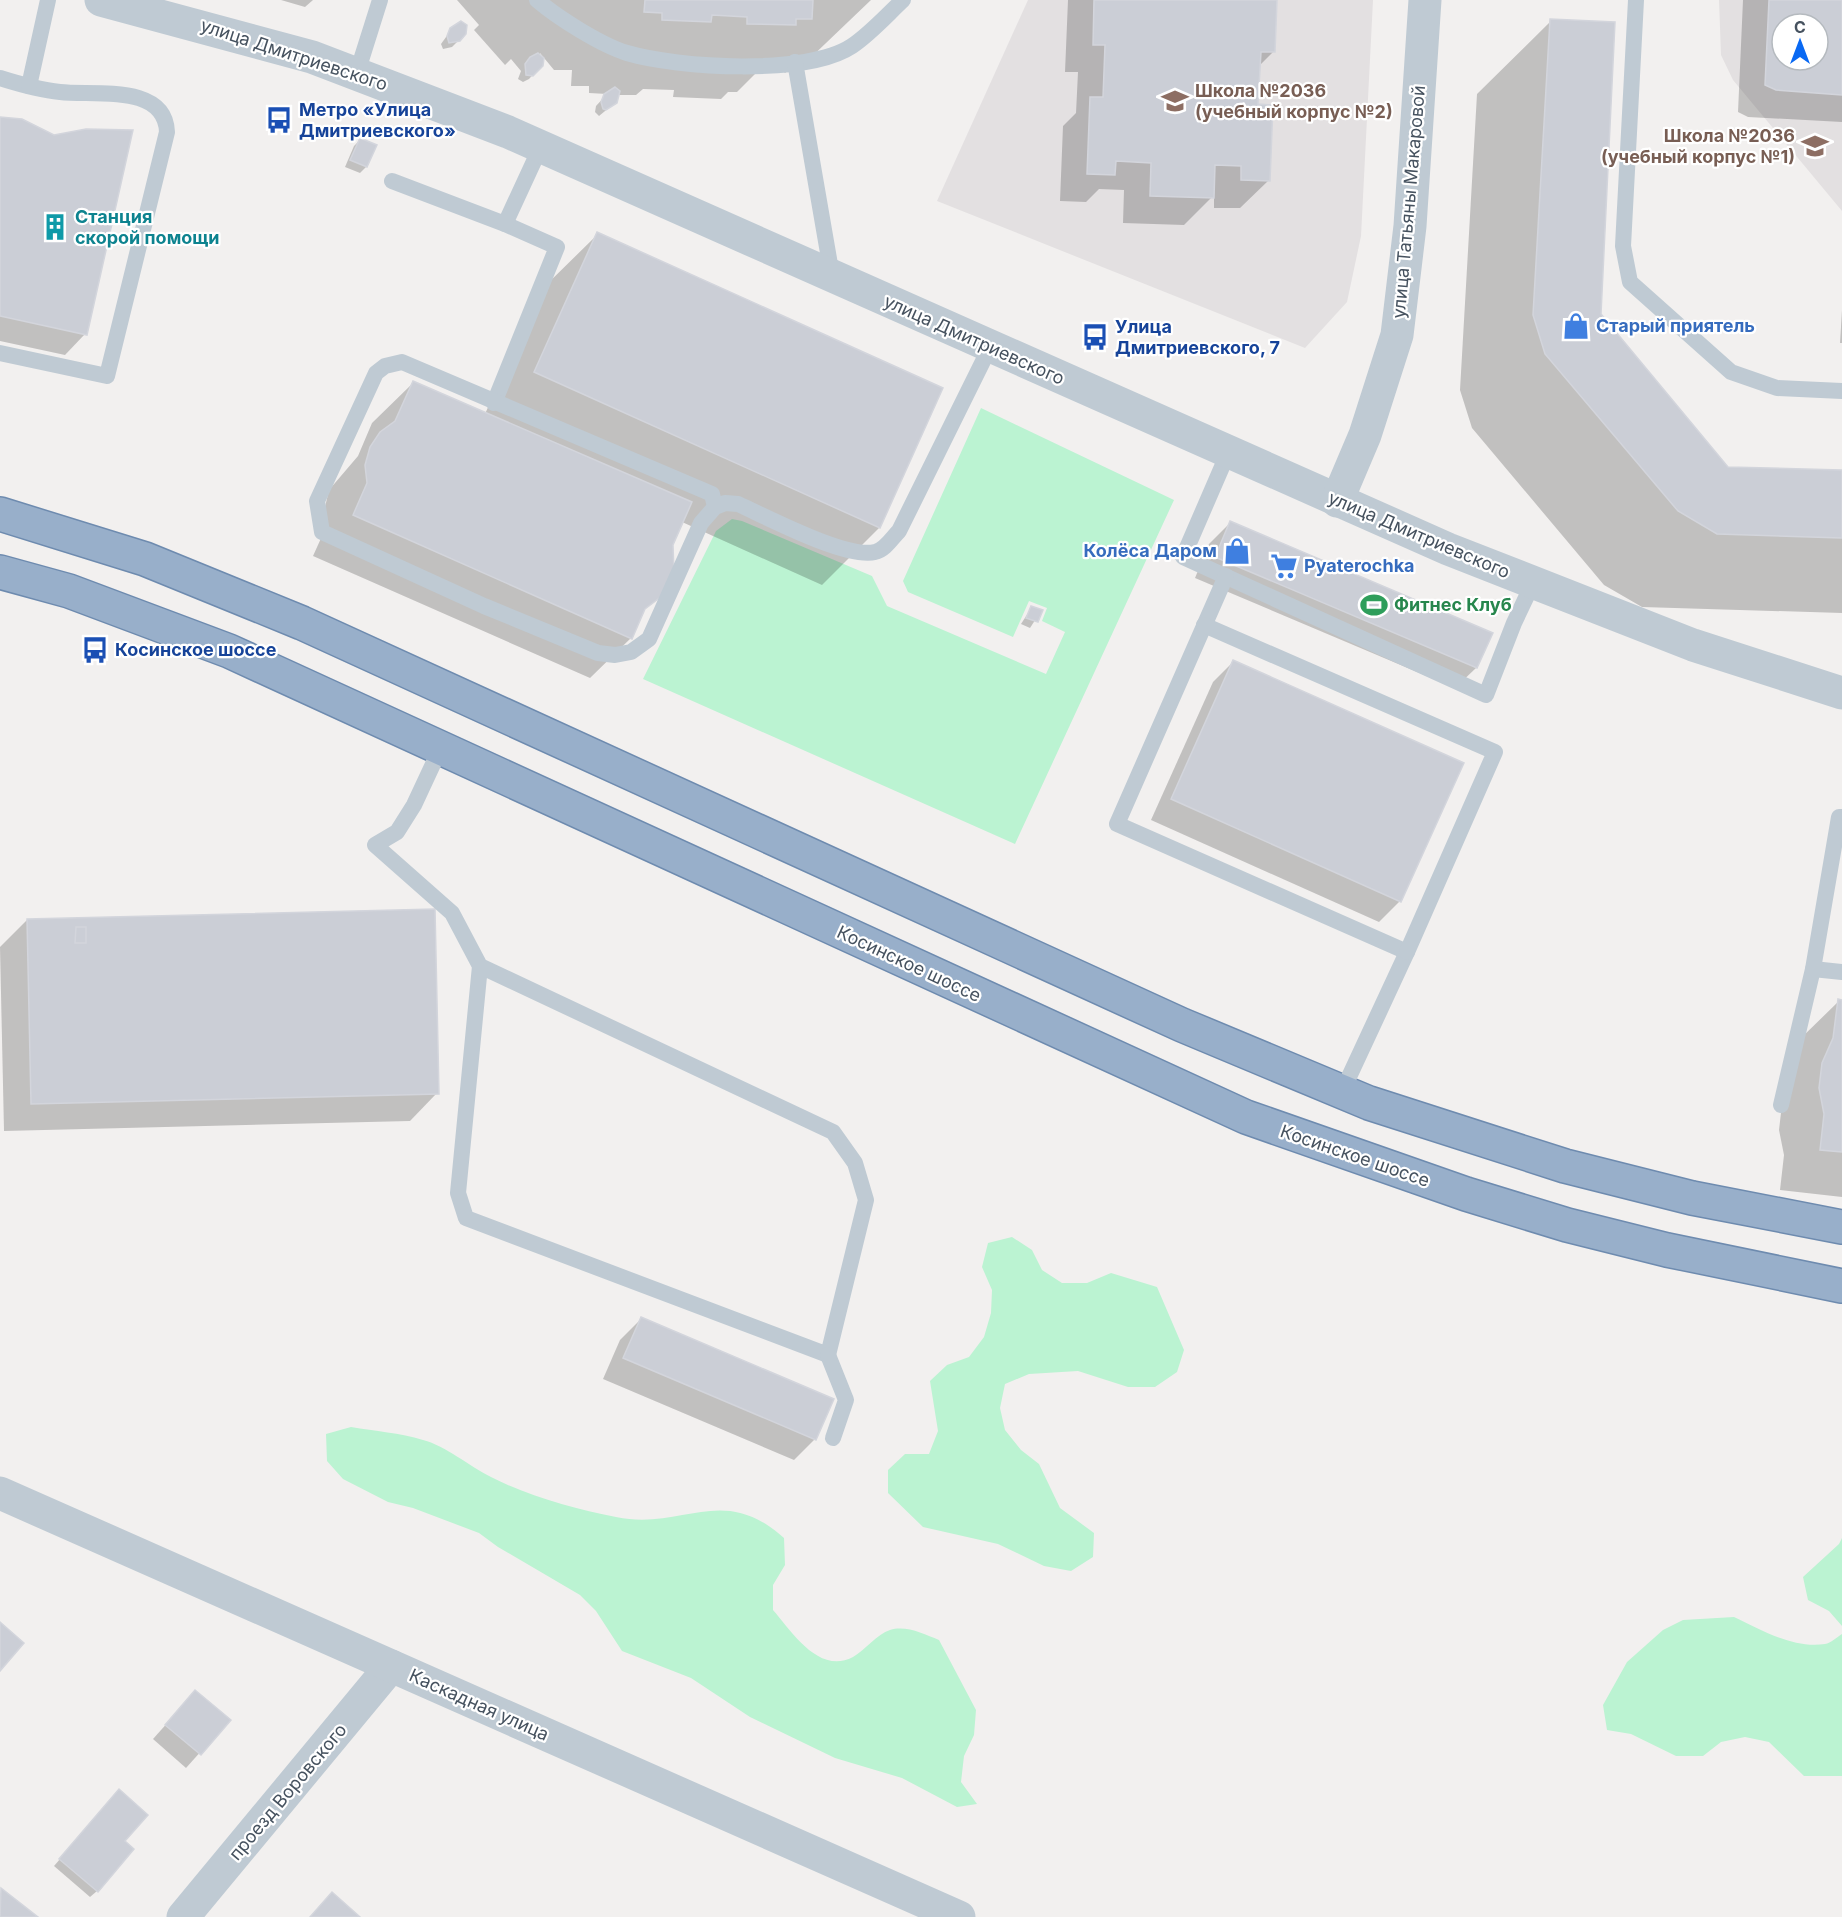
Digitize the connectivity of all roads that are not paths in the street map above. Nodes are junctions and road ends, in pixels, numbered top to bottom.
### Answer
1 (48, 0) edge
2 (101, 0) edge
3 (380, 0) edge
4 (537, 0) edge
5 (903, 0) edge
6 (1425, 0) edge
7 (1636, 0) edge
8 (795, 62) junction
9 (357, 73) junction
10 (0, 78) edge
11 (29, 86) junction
12 (541, 146) junction
13 (392, 181) dead end
14 (505, 224) junction
15 (832, 276) junction
16 (990, 346) junction
17 (0, 353) edge
18 (1842, 391) edge
19 (494, 403) junction
20 (1228, 453) junction
21 (1336, 501) junction
22 (715, 507) junction
23 (0, 514) edge
24 (0, 572) edge
25 (1226, 576) junction
26 (1533, 583) junction
27 (1204, 625) junction
28 (1842, 693) edge
29 (441, 747) junction
30 (1842, 817) edge
31 (1407, 952) junction
32 (480, 966) junction
33 (1813, 969) junction
34 (1842, 972) edge
35 (1342, 1092) junction
36 (1781, 1105) dead end
37 (1842, 1227) edge
38 (1842, 1286) edge
39 (828, 1355) junction
40 (833, 1438) dead end
41 (0, 1493) edge
42 (391, 1666) junction
43 (183, 1917) edge
44 (959, 1917) edge

1 - 11 lane
2 - 9 street, улица Дмитриевского
3 - 9 lane
4 - 8 lane
5 - 8 lane
6 - 21 street, улица Татьяны Макаровой
7 - 18 lane
8 - 15 lane
9 - 12 street, улица Дмитриевского
10 - 11 lane
11 - 17 lane
12 - 14 lane
12 - 15 street, улица Дмитриевского
13 - 14 lane
14 - 19 lane
15 - 16 street, улица Дмитриевского
16 - 20 street, улица Дмитриевского
16 - 22 lane
19 - 22 lane
19 - 22 lane
20 - 21 street, улица Дмитриевского
20 - 25 lane
21 - 26 street, улица Дмитриевского
23 - 35 highway
24 - 29 highway, Косинское шоссе
25 - 26 lane
25 - 27 lane
26 - 28 street, улица Дмитриевского
27 - 31 lane
27 - 31 lane
29 - 32 lane
29 - 38 highway, Косинское шоссе
30 - 33 lane
31 - 35 lane
32 - 39 lane
32 - 39 lane
33 - 34 lane
33 - 36 lane
35 - 37 highway
39 - 40 lane
41 - 42 street, Каскадная улица
42 - 43 street, проезд Воровского
42 - 44 street, Каскадная улица

